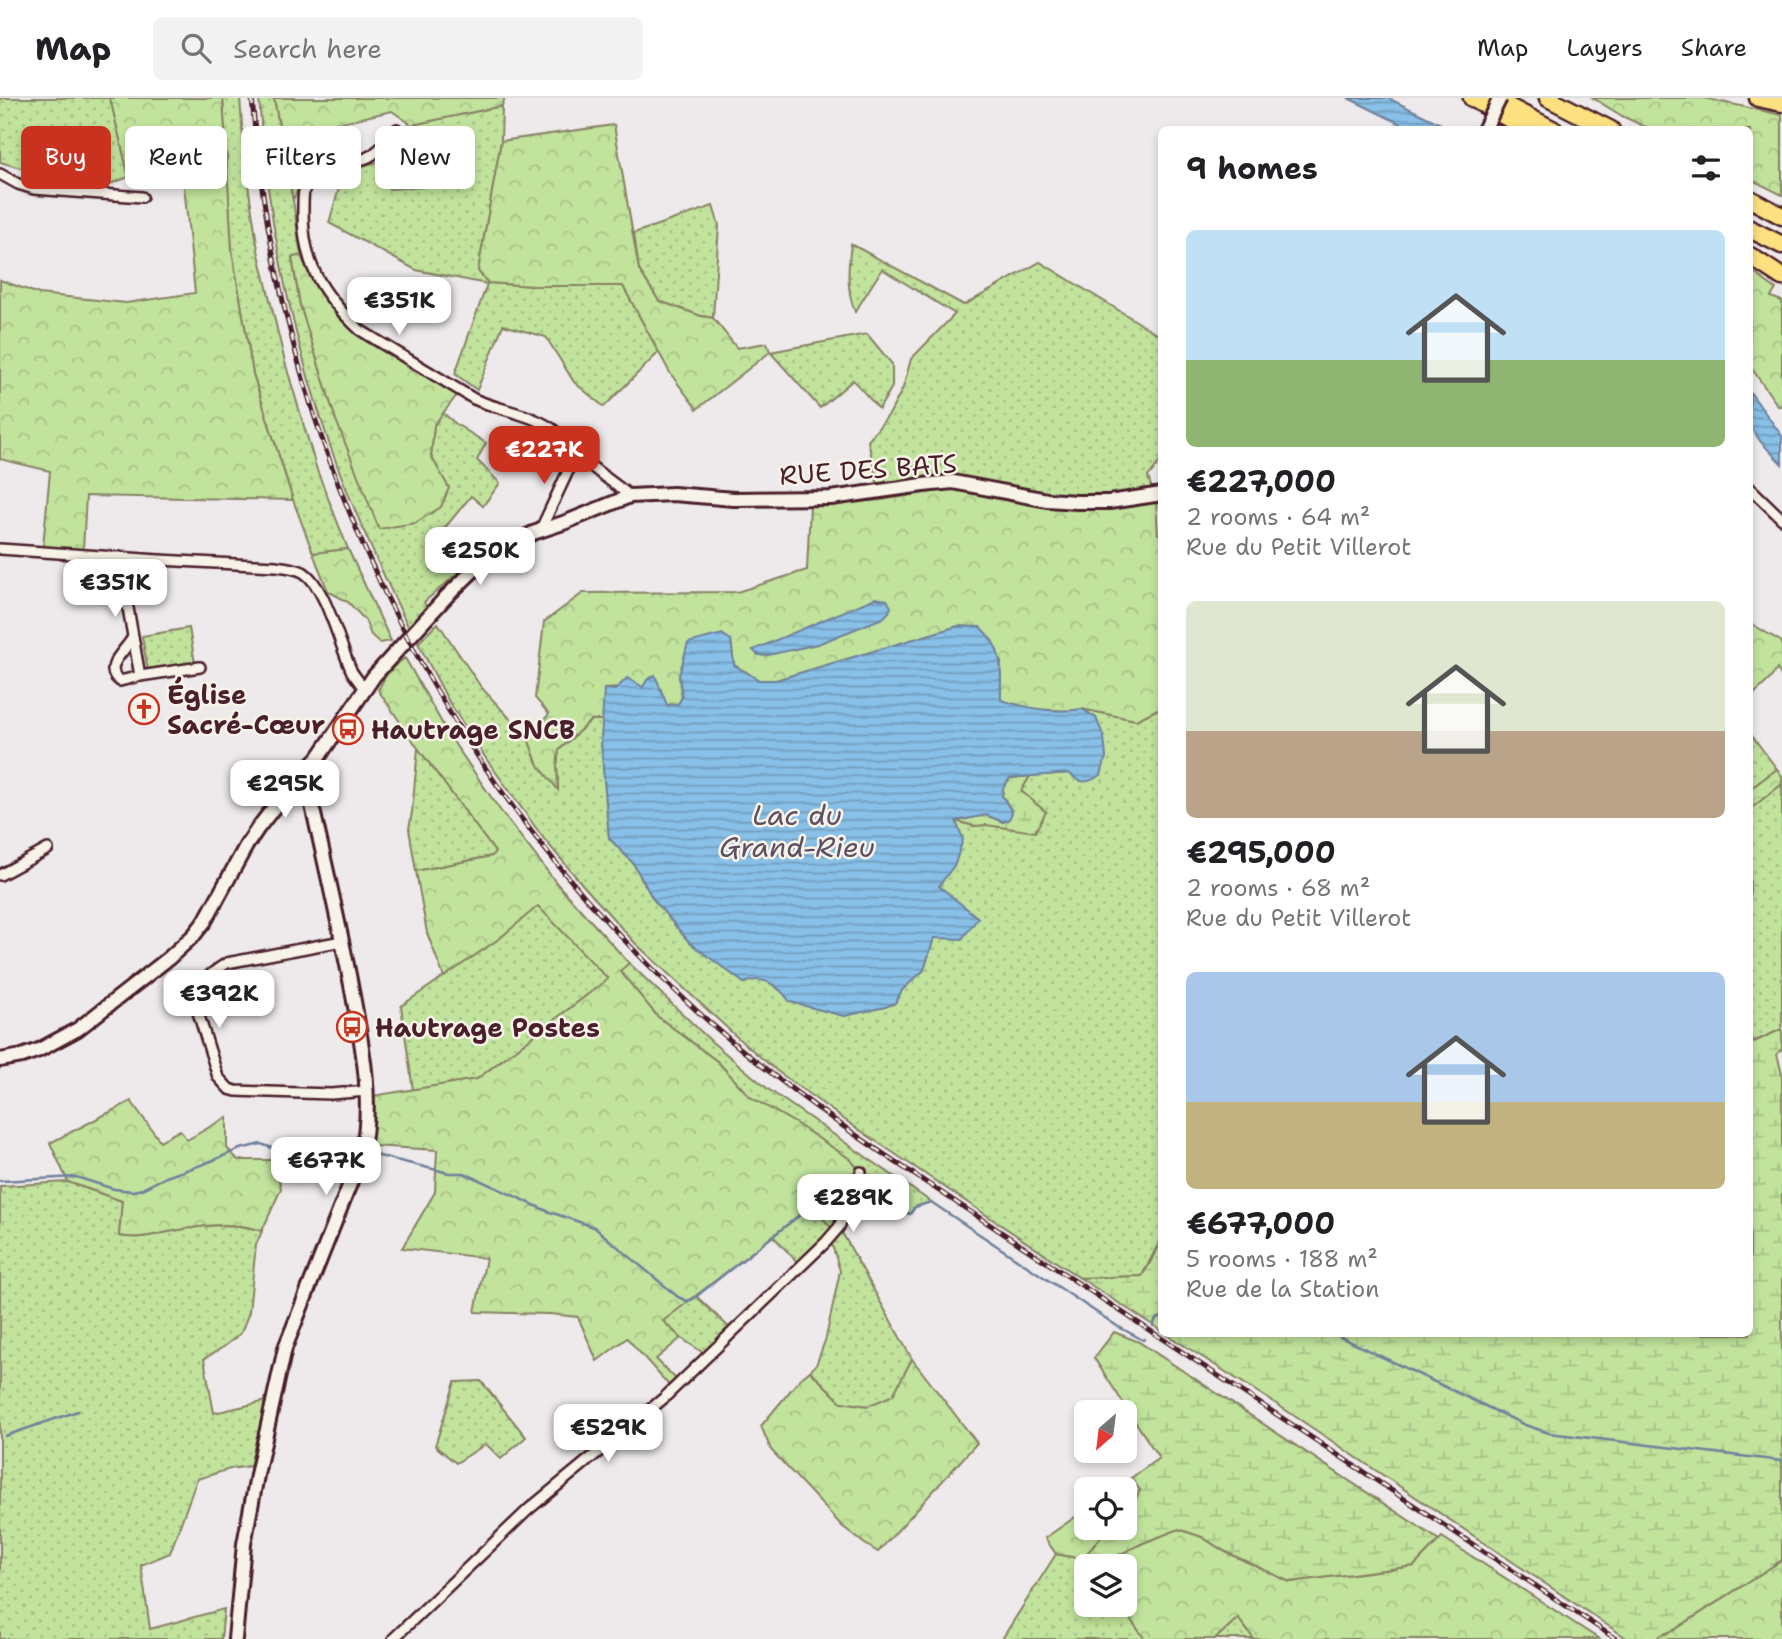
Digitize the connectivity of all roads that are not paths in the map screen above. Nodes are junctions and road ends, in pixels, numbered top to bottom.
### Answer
1 (1472, 98) edge
2 (1491, 98) edge
3 (1500, 98) edge
4 (1548, 98) edge
5 (1758, 98) edge
6 (1782, 103) edge
7 (1486, 126) edge
8 (1522, 126) edge
9 (1546, 126) edge
10 (1603, 126) edge
11 (375, 153) edge
12 (0, 174) edge
13 (142, 197) dead end
14 (1753, 201) edge
15 (1782, 215) edge
16 (1753, 230) edge
17 (1782, 245) edge
18 (1753, 258) edge
19 (1782, 277) edge
20 (576, 454) junction
21 (1753, 491) edge
22 (630, 495) junction
23 (1158, 495) edge
24 (1782, 519) edge
25 (540, 531) junction
26 (0, 549) edge
27 (119, 557) junction
28 (133, 637) junction
29 (200, 667) dead end
30 (140, 676) junction
31 (365, 690) junction
32 (318, 758) junction
33 (48, 849) dead end
34 (0, 875) edge
35 (342, 941) junction
36 (0, 1060) edge
37 (367, 1091) junction
38 (861, 1172) dead end
39 (235, 1639) edge
40 (393, 1639) edge

1 - 8 highway
2 - 9 highway
3 - 7 street, bridge
4 - 10 highway
5 - 6 highway
11 - 20 street
12 - 13 street
14 - 15 highway
16 - 17 highway
18 - 19 highway
20 - 22 street
20 - 25 street
21 - 24 street
22 - 23 street, RUE DES BATS
22 - 25 street, RUE DES BATS
25 - 31 street, RUE DES BATS
26 - 27 street
27 - 28 street
27 - 31 street
28 - 30 street
28 - 30 street
29 - 30 street
31 - 32 street, RUE DES BATS
32 - 35 street
32 - 36 street
33 - 34 street
35 - 37 street
35 - 37 street
37 - 39 street
38 - 40 street

